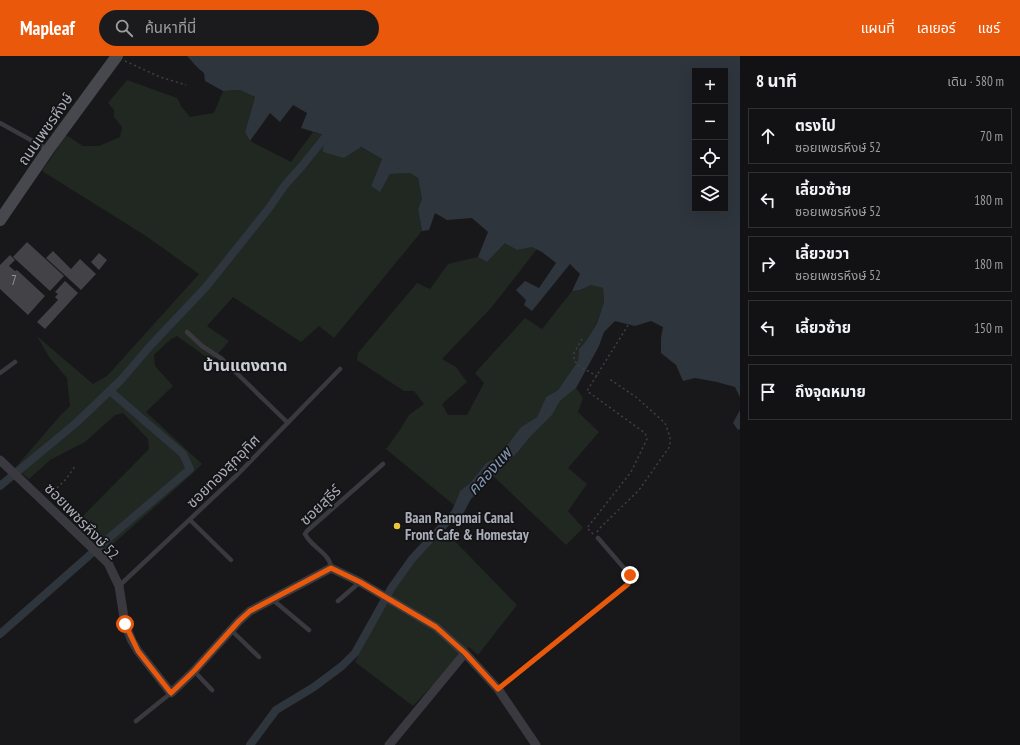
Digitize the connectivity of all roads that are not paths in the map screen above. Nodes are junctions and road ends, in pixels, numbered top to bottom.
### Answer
1 (117, 56) edge
2 (0, 123) edge
3 (48, 150) junction
4 (0, 220) edge
5 (187, 332) dead end
6 (15, 362) dead end
7 (340, 370) dead end
8 (0, 373) edge
9 (288, 423) junction
10 (0, 460) edge
11 (383, 464) dead end
12 (190, 520) junction
13 (598, 538) road end
14 (231, 560) dead end
15 (331, 568) junction
16 (360, 582) junction
17 (118, 586) junction
18 (272, 600) junction
19 (338, 601) dead end
20 (231, 630) junction
21 (309, 630) dead end
22 (465, 653) junction
23 (260, 657) dead end
24 (194, 671) junction
25 (498, 689) junction
26 (212, 690) dead end
27 (171, 693) junction
28 (136, 721) dead end
29 (389, 745) edge
30 (536, 745) edge

1 - 3 main road, ถนนเพชรหึงษ์
2 - 3 lane
3 - 4 main road, ถนนเพชรหึงษ์
5 - 9 lane
6 - 8 lane
7 - 9 lane, ซอยทองสุกอุทิศ
9 - 12 lane, ซอยทองสุกอุทิศ
10 - 17 street, ซอยเพชรหึงษ์ 52
11 - 15 lane, ซอยสุธีร์
12 - 14 lane
12 - 17 lane, ซอยทองสุกอุทิศ
13 - 25 lane
15 - 16 street
15 - 18 street
16 - 19 lane
16 - 22 street
17 - 27 street, ซอยเพชรหึงษ์ 52
18 - 20 street
18 - 21 lane
20 - 23 lane
20 - 24 street
22 - 25 street
22 - 29 street
24 - 26 lane
24 - 27 street
25 - 30 street
27 - 28 lane

